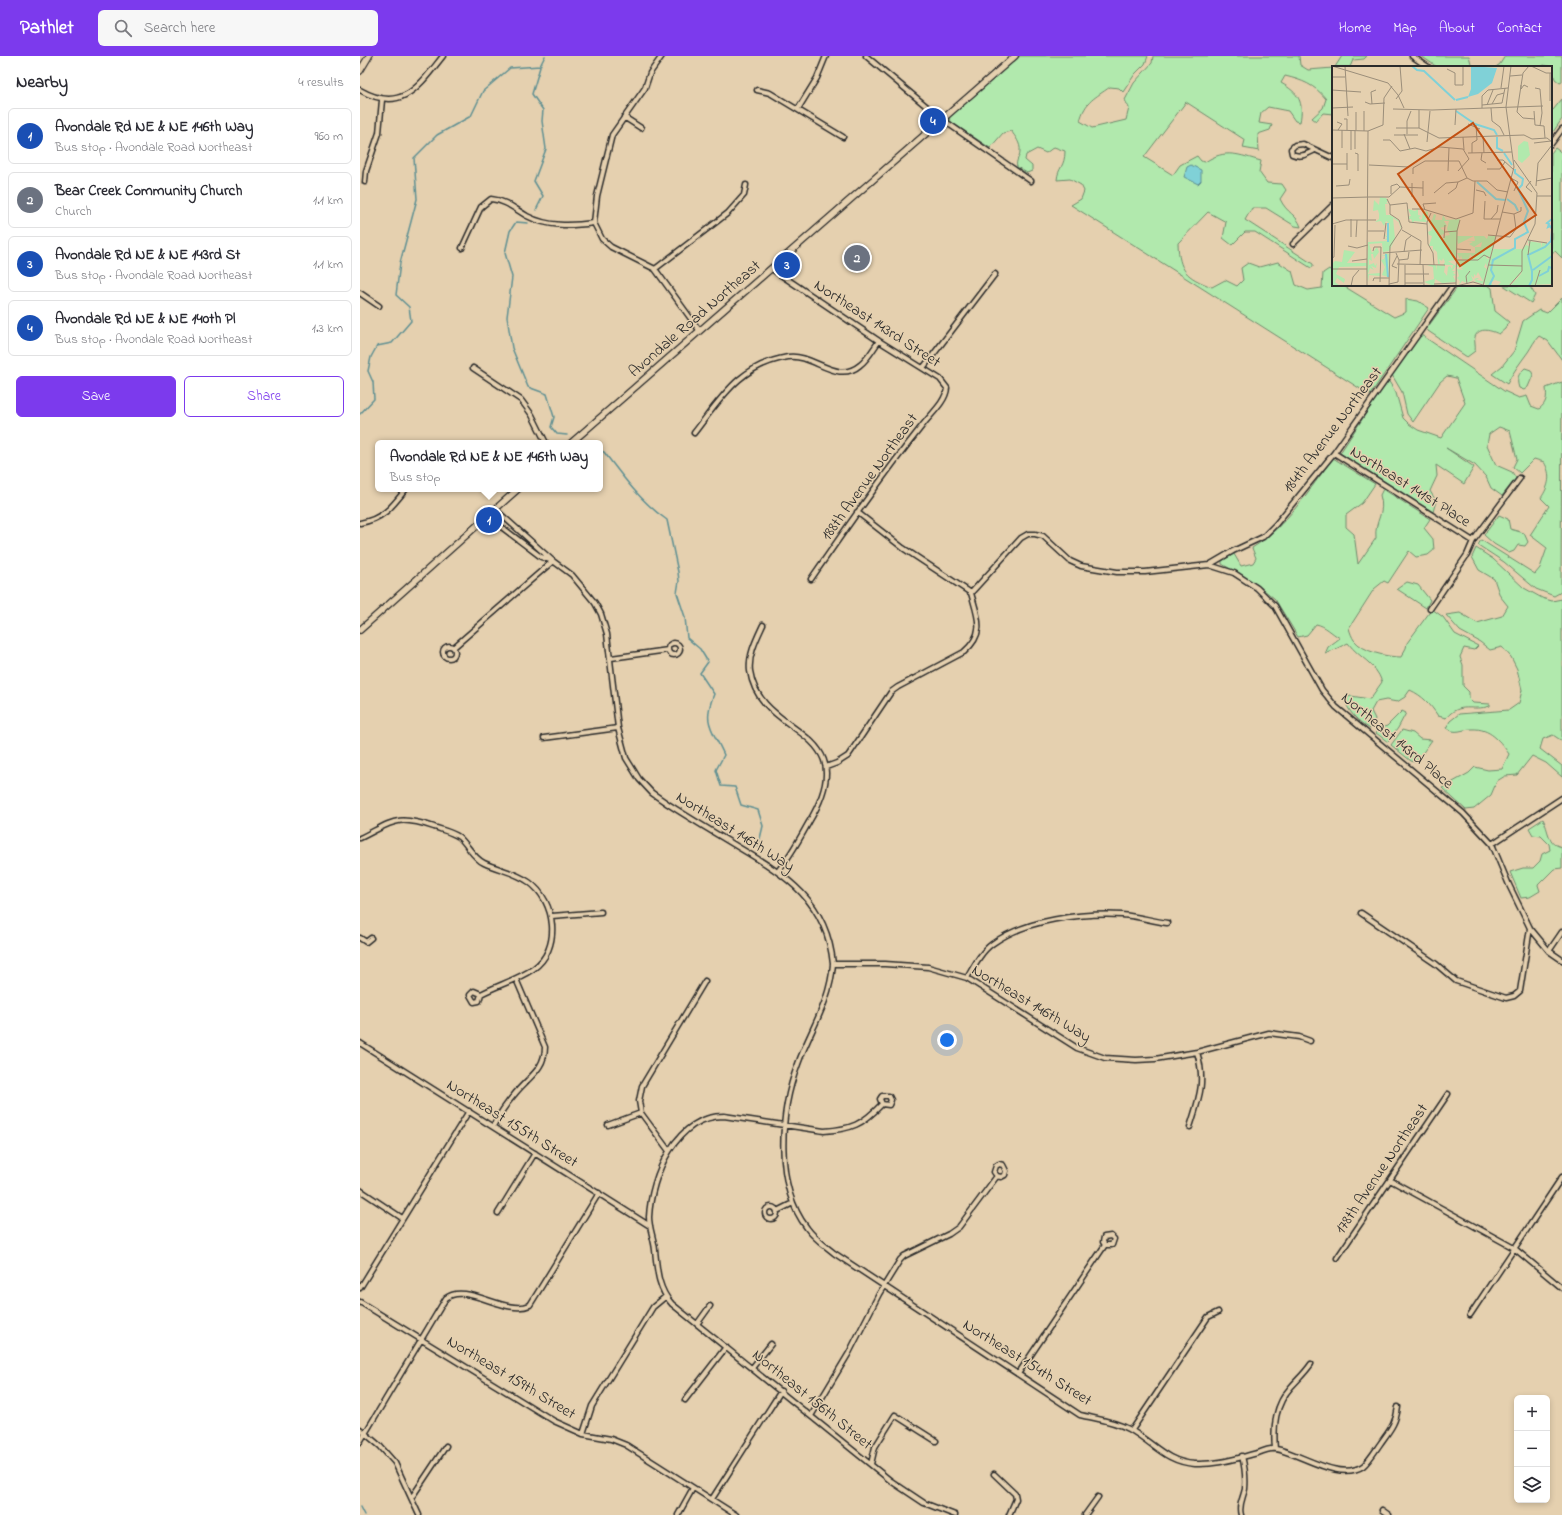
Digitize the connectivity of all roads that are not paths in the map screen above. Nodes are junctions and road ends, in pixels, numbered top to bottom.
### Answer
1 (369, 56) edge
2 (443, 56) edge
3 (662, 56) edge
4 (826, 56) edge
5 (866, 56) edge
6 (1015, 56) edge
7 (1412, 56) edge
8 (1427, 66) edge
9 (360, 71) edge
10 (360, 90) edge
11 (757, 90) dead end
12 (382, 100) junction
13 (798, 109) junction
14 (624, 117) junction
15 (942, 120) junction
16 (641, 128) dead end
17 (1562, 129) edge
18 (843, 137) dead end
19 (1552, 143) edge
20 (1315, 150) junction
21 (1332, 158) edge
22 (1032, 181) dead end
23 (365, 182) dead end
24 (746, 185) dead end
25 (1332, 206) edge
26 (594, 223) junction
27 (1293, 244) dead end
28 (462, 248) dead end
29 (655, 269) junction
30 (772, 269) junction
31 (996, 274) dead end
32 (1452, 286) edge
33 (360, 293) edge
34 (380, 306) dead end
35 (699, 330) junction
36 (879, 341) junction
37 (473, 368) dead end
38 (923, 368) junction
39 (947, 388) joint
40 (694, 433) dead end
41 (544, 440) edge
42 (574, 440) edge
43 (1334, 453) junction
44 (1520, 478) dead end
45 (404, 492) edge
46 (515, 492) edge
47 (495, 509) junction
48 (857, 512) junction
49 (487, 516) junction
50 (360, 523) edge
51 (1473, 541) junction
52 (553, 561) junction
53 (1209, 565) junction
54 (811, 579) dead end
55 (971, 594) junction
56 (1430, 608) dead end
57 (763, 625) dead end
58 (360, 630) edge
59 (454, 647) dead end
60 (668, 650) dead end
61 (610, 658) junction
62 (618, 728) junction
63 (544, 738) dead end
64 (826, 767) junction
65 (1562, 798) edge
66 (360, 838) edge
67 (1492, 844) junction
68 (778, 871) junction
69 (601, 912) dead end
70 (1361, 913) dead end
71 (552, 916) junction
72 (1167, 923) dead end
73 (1530, 928) junction
74 (1562, 932) edge
75 (360, 938) edge
76 (371, 938) dead end
77 (1549, 951) junction
78 (1562, 960) edge
79 (833, 964) junction
80 (516, 978) junction
81 (967, 978) junction
82 (705, 981) dead end
83 (481, 994) dead end
84 (1310, 1041) dead end
85 (360, 1043) edge
86 (1197, 1052) junction
87 (1448, 1094) dead end
88 (882, 1104) dead end
89 (469, 1111) junction
90 (641, 1113) junction
91 (608, 1125) dead end
92 (783, 1125) junction
93 (493, 1126) junction
94 (1190, 1127) dead end
95 (669, 1151) junction
96 (535, 1152) junction
97 (997, 1176) dead end
98 (1562, 1177) edge
99 (1390, 1180) junction
100 (360, 1190) edge
101 (600, 1193) junction
102 (793, 1203) junction
103 (777, 1211) dead end
104 (498, 1213) dead end
105 (402, 1218) junction
106 (650, 1226) junction
107 (1105, 1245) dead end
108 (1514, 1248) junction
109 (1337, 1258) dead end
110 (884, 1285) junction
111 (360, 1288) edge
112 (1562, 1288) edge
113 (665, 1297) junction
114 (360, 1302) edge
115 (710, 1306) dead end
116 (1218, 1312) dead end
117 (1470, 1315) dead end
118 (697, 1324) junction
119 (422, 1339) junction
120 (771, 1344) dead end
121 (726, 1347) junction
122 (1311, 1364) dead end
123 (752, 1368) junction
124 (1018, 1374) junction
125 (781, 1391) junction
126 (685, 1400) dead end
127 (1398, 1407) dead end
128 (811, 1416) junction
129 (360, 1429) edge
130 (1132, 1430) junction
131 (365, 1434) junction
132 (583, 1434) junction
133 (936, 1441) dead end
134 (360, 1442) edge
135 (446, 1446) dead end
136 (1275, 1449) junction
137 (1242, 1456) junction
138 (871, 1464) junction
139 (994, 1474) dead end
140 (693, 1488) junction
141 (412, 1497) junction
142 (1098, 1497) dead end
143 (712, 1499) junction
144 (1382, 1510) dead end
145 (419, 1515) edge
146 (678, 1515) edge
147 (736, 1515) edge
148 (955, 1515) edge
149 (1009, 1515) edge
150 (1085, 1515) edge
151 (1241, 1515) edge
152 (1388, 1515) edge

1 - 9 main road
2 - 12 street
3 - 14 street
4 - 13 street
5 - 15 street
6 - 15 main road, Avondale Road Northeast
7 - 8 street
10 - 12 street
11 - 13 street
12 - 23 street
13 - 18 street
14 - 16 street
14 - 26 street
15 - 22 street
15 - 30 main road, Avondale Road Northeast
17 - 19 street
20 - 20 street
20 - 21 street
24 - 29 street
25 - 27 street
26 - 28 street
26 - 29 street
29 - 35 street
30 - 35 main road, Avondale Road Northeast
30 - 36 street, Northeast 143rd Street
31 - 38 street
32 - 43 street, 184th Avenue Northeast
33 - 34 street
35 - 42 main road, Avondale Road Northeast
36 - 38 street, Northeast 143rd Street
36 - 40 street
37 - 41 street
38 - 39 street, Northeast 143rd Street
39 - 48 street, 188th Avenue Northeast
43 - 51 street, Northeast 141st Place
43 - 53 street, 184th Avenue Northeast
44 - 51 street
45 - 50 street
46 - 47 main road
47 - 49 main road
47 - 52 street, Northeast 146th Way
48 - 54 street, 188th Avenue Northeast
48 - 55 street
49 - 52 street
49 - 58 main road
51 - 56 street
52 - 59 street
52 - 61 street, Northeast 146th Way
53 - 55 street, Northeast 143rd Place
53 - 67 street, Northeast 143rd Place
55 - 64 street
57 - 64 street
60 - 61 street
61 - 62 street, Northeast 146th Way
62 - 63 street
62 - 68 street, Northeast 146th Way
64 - 68 street
65 - 67 street
66 - 71 street
67 - 73 street, Northeast 143rd Place
68 - 79 street, Northeast 146th Way
69 - 71 street
70 - 73 street
71 - 80 street
72 - 81 street
73 - 77 street, Northeast 143rd Place
74 - 77 street
75 - 76 street
77 - 78 street, Northeast 143rd Place
79 - 81 street, Northeast 146th Way
79 - 92 street, Northeast 154th Street
80 - 83 street
80 - 93 street
81 - 86 street, Northeast 146th Way
82 - 90 street
84 - 86 street, Northeast 146th Way
85 - 89 street, Northeast 155th Street
86 - 94 street
87 - 99 street, 178th Avenue Northeast
88 - 92 street, Northeast 156th Street
89 - 93 street, Northeast 155th Street
89 - 105 street
90 - 91 street
90 - 95 street
92 - 95 street, Northeast 156th Street
92 - 102 street, Northeast 154th Street
93 - 96 street, Northeast 155th Street
95 - 106 street, Northeast 156th Street
96 - 101 street, Northeast 155th Street
96 - 104 street
97 - 110 street
98 - 108 street
99 - 108 street
99 - 109 street, 178th Avenue Northeast
100 - 105 street
101 - 106 street, Northeast 155th Street
101 - 119 street
102 - 103 street
102 - 110 street, Northeast 154th Street
105 - 111 street
106 - 113 street, Northeast 156th Street
107 - 124 street
108 - 112 street
108 - 117 street
110 - 124 street, Northeast 154th Street
110 - 128 street
113 - 118 street, Northeast 156th Street
113 - 132 street
114 - 119 street, Northeast 159th Street
115 - 118 street
116 - 130 street
118 - 121 street, Northeast 156th Street
119 - 131 street
119 - 132 street, Northeast 159th Street
120 - 123 street
121 - 123 street, Northeast 156th Street
121 - 126 street
122 - 136 street
123 - 125 street, Northeast 156th Street
124 - 130 street, Northeast 154th Street
125 - 128 street, Northeast 156th Street
125 - 143 street
127 - 136 street
128 - 138 street, Northeast 156th Street
129 - 131 street
130 - 137 street, Northeast 154th Street
131 - 134 street
131 - 141 street
132 - 140 street, Northeast 159th Street
133 - 138 street
135 - 141 street
136 - 137 street, Northeast 154th Street
137 - 151 street
138 - 148 street, Northeast 156th Street
139 - 149 street
140 - 143 street, Northeast 159th Street
140 - 146 street
141 - 145 street
142 - 150 street
143 - 147 street, Northeast 159th Street
144 - 152 street

